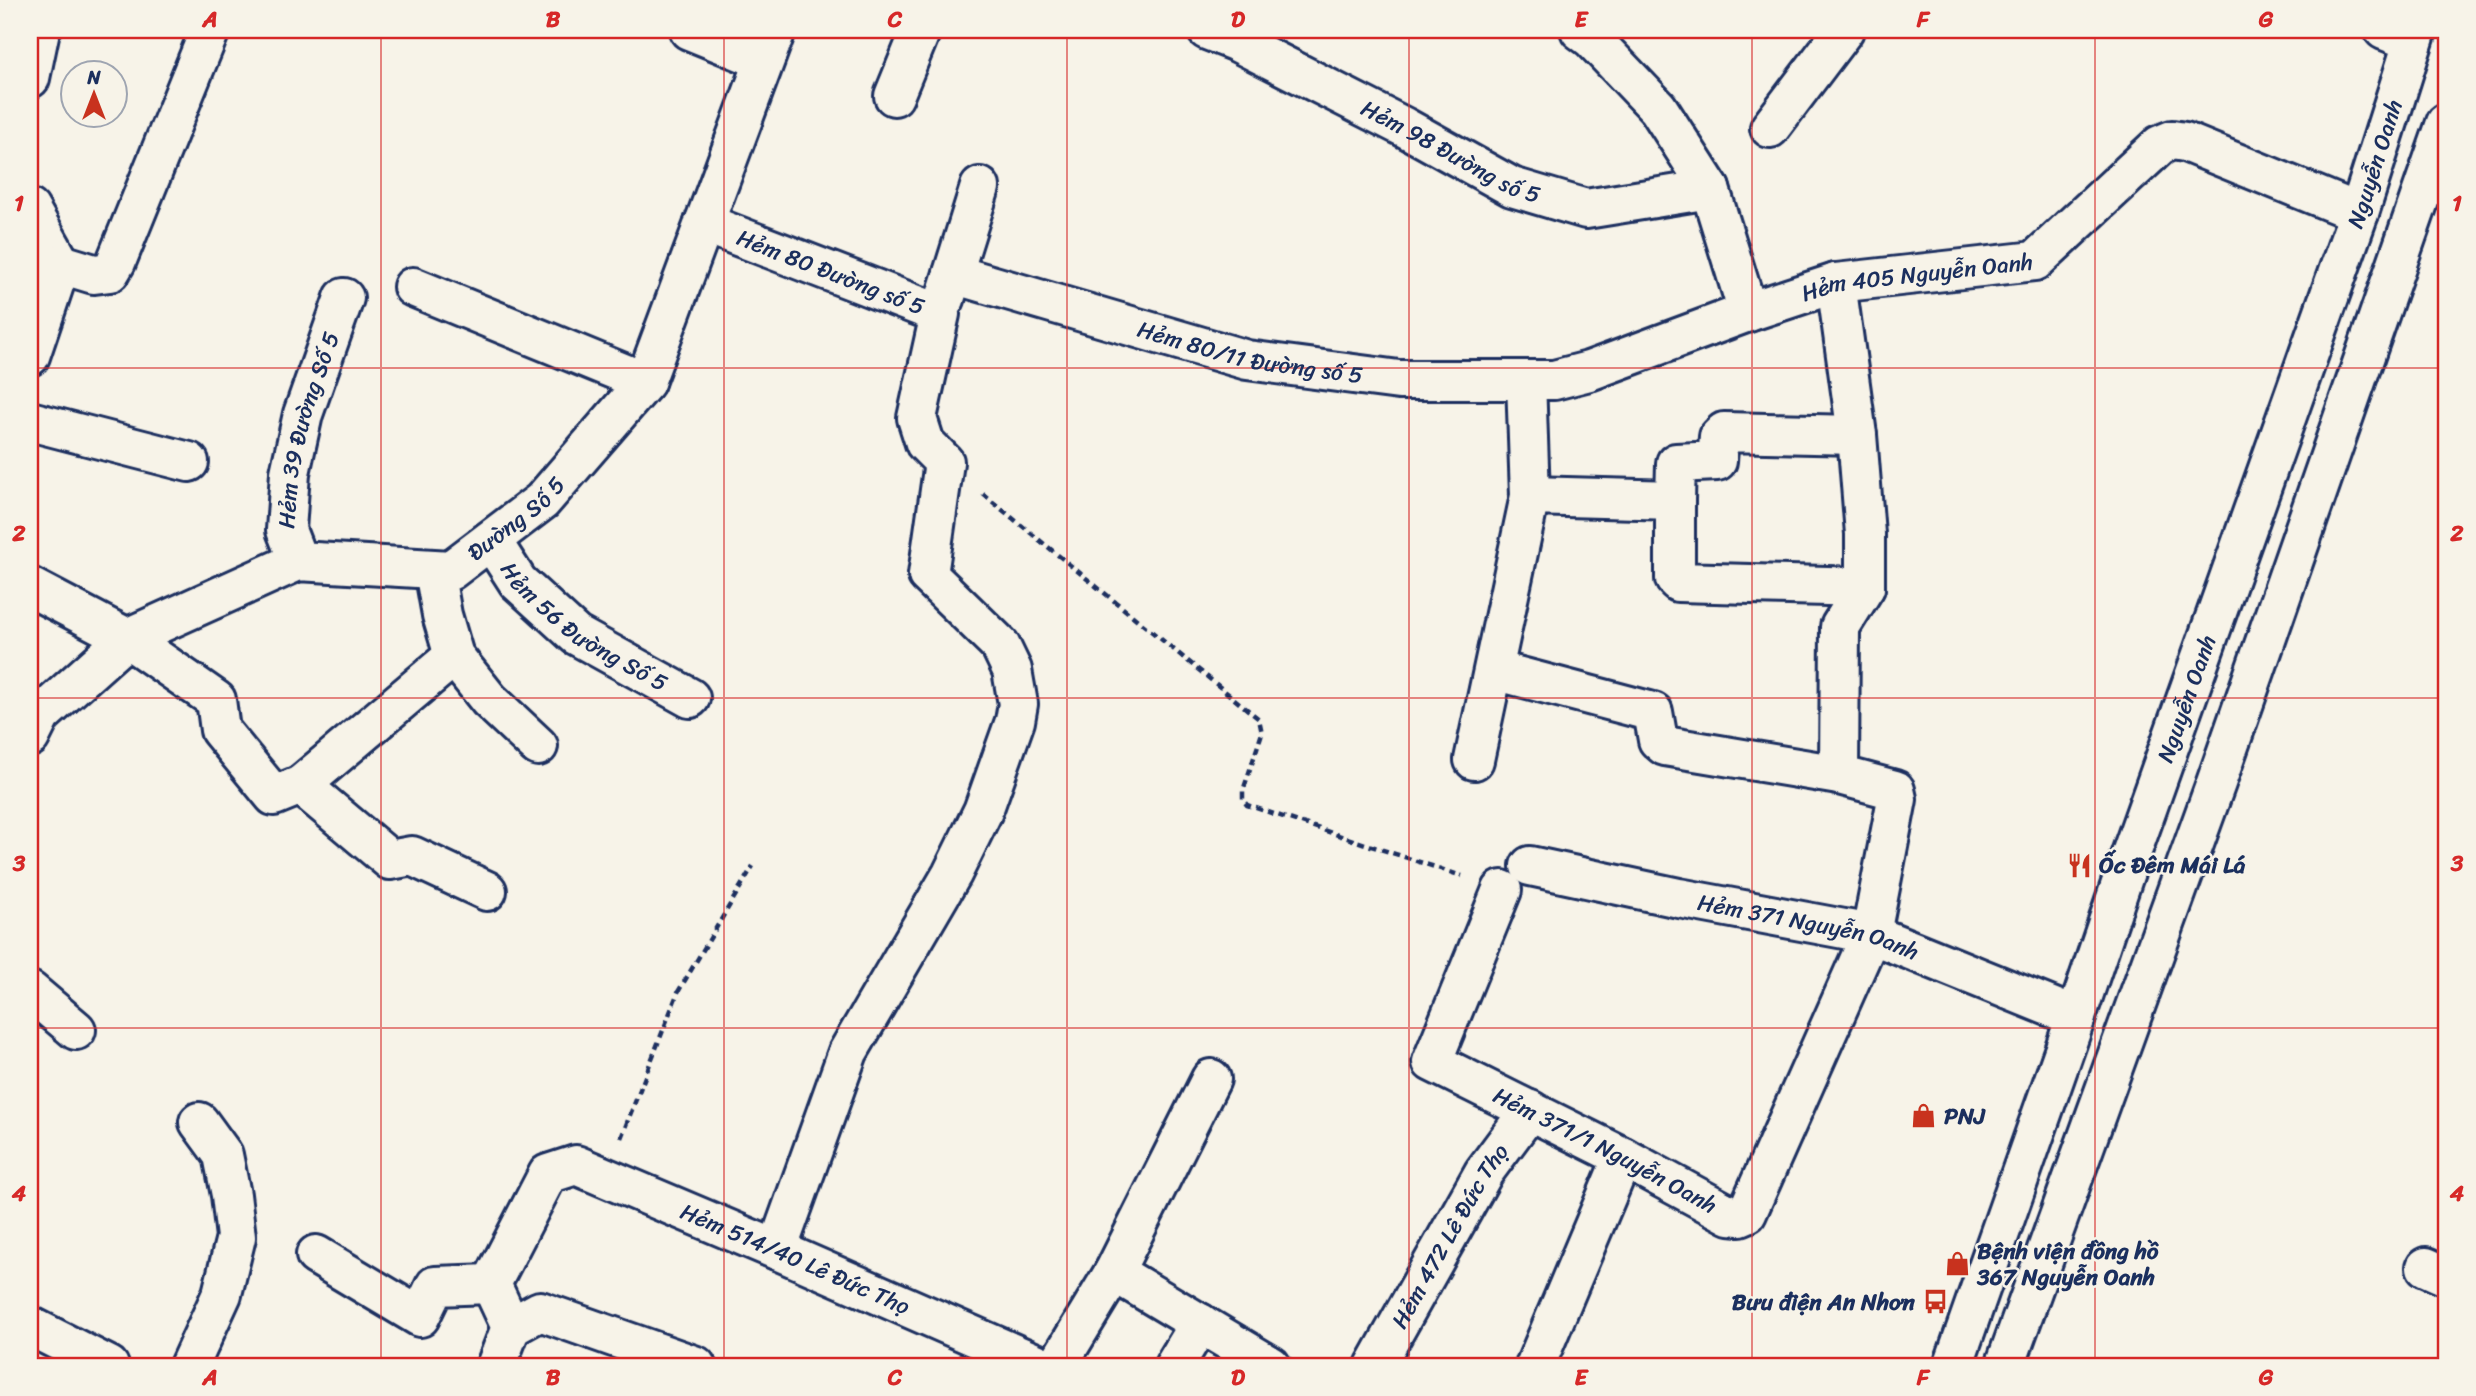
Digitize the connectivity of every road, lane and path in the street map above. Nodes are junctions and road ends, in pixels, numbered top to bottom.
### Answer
1 (40, 30) edge
2 (210, 30) edge
3 (689, 30) edge
4 (922, 30) edge
5 (1207, 30) edge
6 (1580, 30) edge
7 (1844, 30) edge
8 (2404, 33) edge
9 (769, 45) edge
10 (30, 78) edge
11 (894, 96) dead end
12 (2446, 123) edge
13 (1770, 128) dead end
14 (980, 187) dead end
15 (1710, 189) junction
16 (30, 209) edge
17 (2359, 213) junction
18 (704, 223) junction
19 (61, 264) junction
20 (953, 274) junction
21 (1836, 284) junction
22 (413, 287) dead end
23 (344, 298) dead end
24 (1748, 312) junction
25 (940, 314) junction
26 (30, 356) edge
27 (1540, 380) junction
28 (645, 382) junction
29 (30, 421) edge
30 (1857, 435) junction
31 (189, 462) dead end
32 (944, 462) junction
33 (1530, 496) junction
34 (1675, 500) junction
35 (491, 540) junction
36 (298, 561) junction
37 (434, 570) junction
38 (30, 587) edge
39 (1865, 587) junction
40 (127, 638) junction
41 (454, 656) junction
42 (1494, 670) junction
43 (690, 698) dead end
44 (30, 737) edge
45 (538, 746) dead end
46 (1474, 760) dead end
47 (1839, 775) junction
48 (301, 785) junction
49 (753, 866) dead end
50 (1516, 878) junction
51 (487, 891) dead end
52 (1871, 934) junction
53 (30, 991) edge
54 (2076, 1017) junction
55 (76, 1030) dead end
56 (1212, 1079) dead end
57 (1530, 1110) junction
58 (199, 1122) dead end
59 (1623, 1157) junction
60 (605, 1177) junction
61 (777, 1250) junction
62 (316, 1255) dead end
63 (1114, 1272) junction
64 (491, 1284) junction
65 (1200, 1323) junction
66 (30, 1326) edge
67 (511, 1327) junction
68 (109, 1366) edge
69 (189, 1366) edge
70 (496, 1366) edge
71 (696, 1366) edge
72 (1042, 1366) edge
73 (1057, 1366) edge
74 (1174, 1366) edge
75 (1271, 1366) edge
76 (1375, 1366) edge
77 (1535, 1366) edge
78 (1954, 1366) edge
79 (2005, 1366) edge

1 - 10 street
2 - 19 street
3 - 9 street
4 - 11 street
5 - 15 street, Hẻm 98 Đường số 5
6 - 15 street
7 - 13 street
8 - 17 street, Nguyễn Oanh
9 - 18 street, Đường Số 5
12 - 79 street
14 - 20 street
15 - 24 street
16 - 19 street
17 - 21 street, Hẻm 405 Nguyễn Oanh
17 - 54 street, Nguyễn Oanh
18 - 25 street, Hẻm 80 Đường số 5
18 - 28 street, Đường Số 5
19 - 26 street
20 - 25 street
20 - 27 street, Hẻm 80/11 Đường số 5
21 - 24 street, Hẻm 405 Nguyễn Oanh
21 - 30 street
22 - 28 street
23 - 36 street, Hẻm 39 Đường Số 5
24 - 27 street, Hẻm 405 Nguyễn Oanh
25 - 32 street, Hẻm 80 Đường số 5
27 - 33 street
28 - 35 street, Đường Số 5
29 - 31 street
30 - 34 street
30 - 39 street
32 - 50 path
32 - 61 street
33 - 34 street
33 - 42 street
34 - 39 street
35 - 37 street, Đường Số 5
35 - 43 street, Hẻm 56 Đường Số 5
36 - 37 street, Đường Số 5
36 - 40 street, Đường Số 5
37 - 41 street
38 - 40 street
39 - 47 street
40 - 44 street, Đường Số 5
40 - 48 street
41 - 45 street
41 - 48 street
42 - 46 street
42 - 47 street
47 - 52 street
48 - 51 street
49 - 60 path
50 - 52 street, Hẻm 371 Nguyễn Oanh
50 - 57 street, Hẻm 371/1 Nguyễn Oanh
52 - 54 street, Hẻm 371 Nguyễn Oanh
52 - 59 street, Hẻm 371/1 Nguyễn Oanh
53 - 55 street
54 - 78 street, Nguyễn Oanh
56 - 63 street
57 - 59 street, Hẻm 371/1 Nguyễn Oanh
57 - 76 street, Hẻm 472 Lê Đức Thọ
58 - 69 street
59 - 77 street
60 - 61 street, Hẻm 514/40 Lê Đức Thọ
60 - 64 street, Hẻm 514/40 Lê Đức Thọ
61 - 72 street, Hẻm 514/40 Lê Đức Thọ
62 - 64 street
63 - 65 street
63 - 73 street
64 - 67 street
65 - 74 street
65 - 75 street
66 - 68 street
67 - 70 street
67 - 71 street

